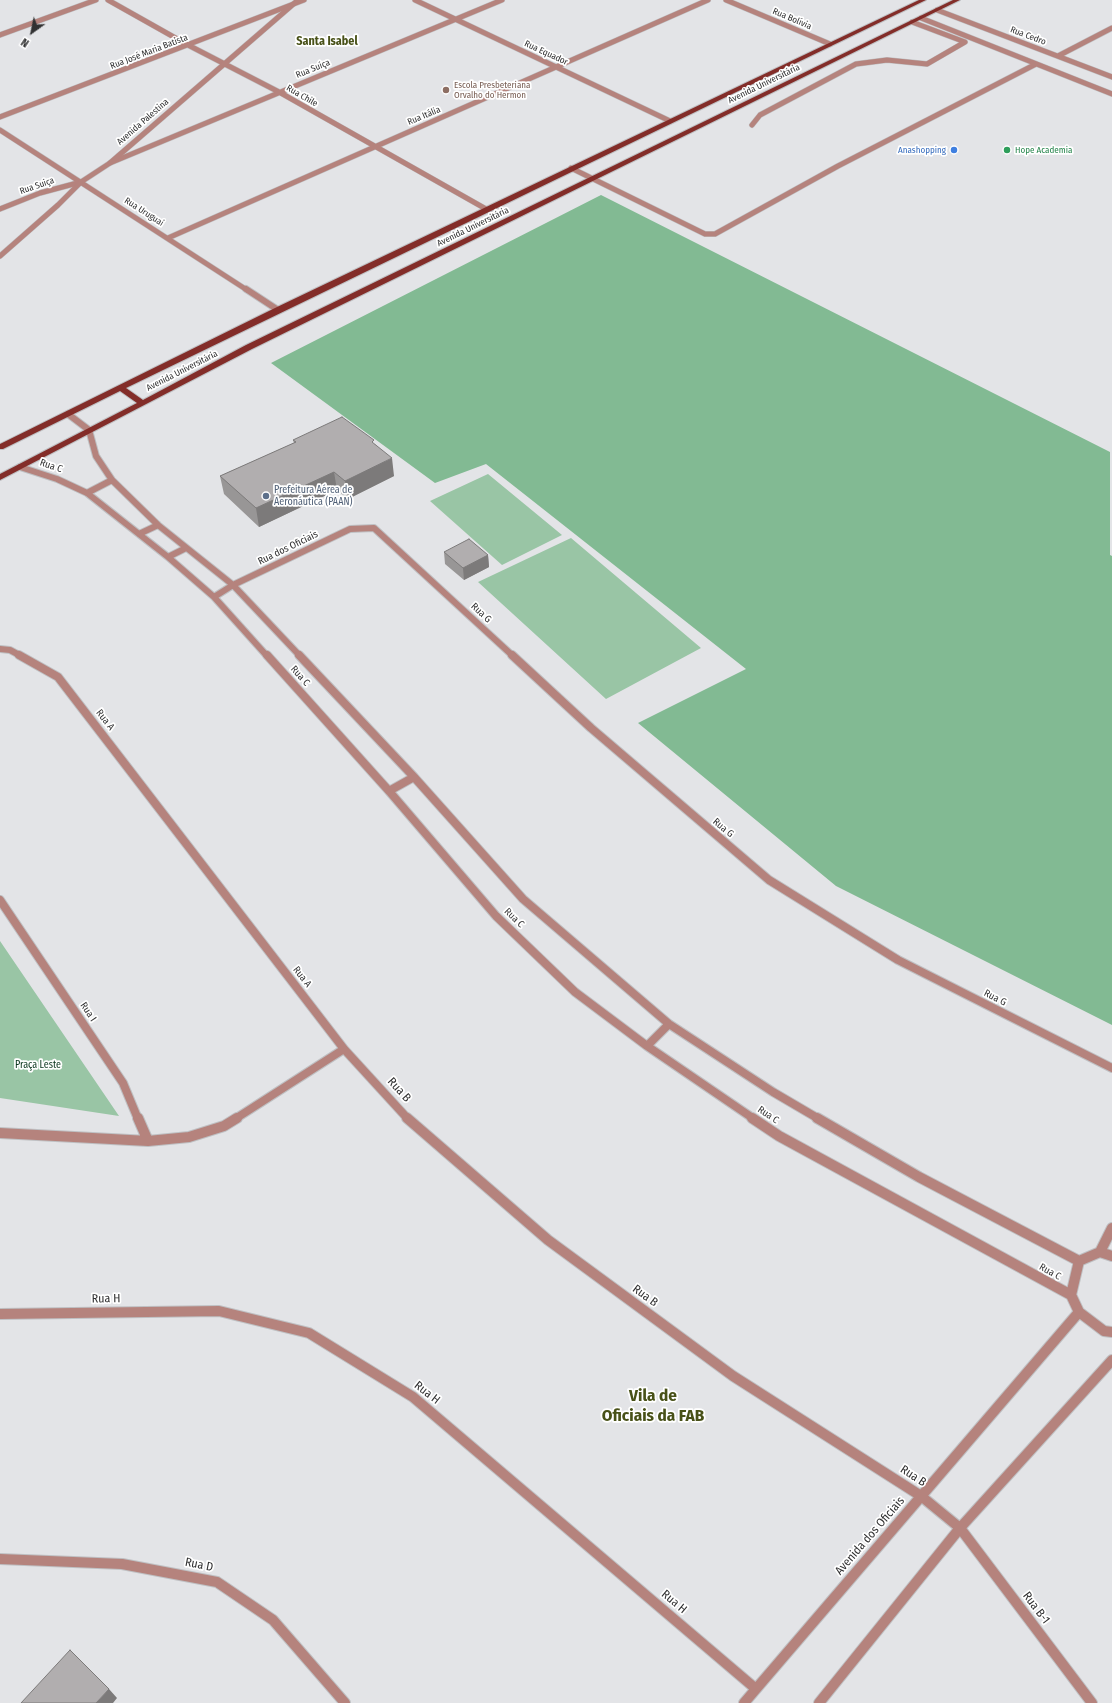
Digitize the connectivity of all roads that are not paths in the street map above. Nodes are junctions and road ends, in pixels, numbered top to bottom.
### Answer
1 (96, 0) edge
2 (108, 0) edge
3 (298, 0) edge
4 (304, 0) edge
5 (415, 0) edge
6 (502, 0) edge
7 (708, 0) edge
8 (726, 0) edge
9 (922, 0) edge
10 (957, 0) edge
11 (293, 4) junction
12 (937, 10) junction
13 (906, 16) junction
14 (921, 18) junction
15 (455, 19) junction
16 (1112, 28) edge
17 (0, 35) edge
18 (973, 38) junction
19 (965, 42) junction
20 (830, 44) junction
21 (188, 45) junction
22 (1058, 56) junction
23 (224, 63) junction
24 (1036, 64) junction
25 (556, 67) junction
26 (1112, 77) edge
27 (279, 92) junction
28 (1112, 94) edge
29 (0, 117) edge
30 (670, 121) junction
31 (752, 125) dead end
32 (0, 130) edge
33 (374, 146) junction
34 (110, 163) junction
35 (571, 168) junction
36 (591, 179) junction
37 (81, 182) junction
38 (0, 209) edge
39 (486, 209) junction
40 (168, 238) junction
41 (0, 256) edge
42 (278, 310) junction
43 (120, 388) junction
44 (141, 402) junction
45 (68, 414) junction
46 (89, 430) junction
47 (0, 447) edge
48 (20, 467) junction
49 (0, 477) edge
50 (112, 480) junction
51 (87, 493) junction
52 (158, 525) junction
53 (374, 528) joint
54 (139, 534) junction
55 (186, 548) junction
56 (168, 557) junction
57 (233, 585) junction
58 (214, 597) junction
59 (0, 649) edge
60 (414, 777) junction
61 (389, 790) junction
62 (0, 900) edge
63 (669, 1024) junction
64 (647, 1046) junction
65 (344, 1049) junction
66 (1112, 1068) edge
67 (0, 1133) edge
68 (148, 1141) junction
69 (1112, 1228) edge
70 (1100, 1252) junction
71 (1112, 1256) edge
72 (1079, 1261) junction
73 (1071, 1296) junction
74 (1078, 1312) junction
75 (0, 1314) edge
76 (1112, 1332) edge
77 (1112, 1360) edge
78 (921, 1496) junction
79 (960, 1528) junction
80 (0, 1559) edge
81 (756, 1689) junction
82 (345, 1703) edge
83 (744, 1703) edge
84 (820, 1703) edge
85 (1092, 1703) edge

1 - 17 street
2 - 21 street, Rua Chile
3 - 11 street, Avenida Palestina
4 - 11 street, Rua José Maria Batista
5 - 15 street, Rua Equador
6 - 15 street, Rua Suíça
7 - 25 street, Rua Itália
8 - 20 street, Rua Bolívia
9 - 13 main road, Avenida Universitária
10 - 12 main road, Avenida Universitária
11 - 21 street, Rua José Maria Batista
11 - 23 street, Avenida Palestina
12 - 14 main road, Avenida Universitária
12 - 22 street, Rua Cedro
13 - 14 main road, Avenida Universitária
13 - 19 street
13 - 20 main road, Avenida Universitária
13 - 36 main road, Avenida Universitária
14 - 18 street
15 - 25 street, Rua Equador
15 - 27 street, Rua Suíça
16 - 22 street
18 - 19 street
18 - 24 street
19 - 31 street
20 - 30 main road, Avenida Universitária
21 - 23 street, Rua Chile
21 - 29 street, Rua José Maria Batista
22 - 26 street, Rua Cedro
23 - 27 street, Rua Chile
23 - 34 street, Avenida Palestina
24 - 28 street
24 - 36 street
25 - 30 street, Rua Equador
25 - 33 street, Rua Itália
27 - 33 street, Rua Chile
27 - 34 street, Rua Suíça
30 - 35 main road, Avenida Universitária
32 - 37 street, Rua Uruguai
33 - 39 street, Rua Chile
33 - 40 street, Rua Itália
34 - 37 street, Avenida Palestina
35 - 36 street
35 - 39 main road, Avenida Universitária
36 - 44 main road, Avenida Universitária
37 - 38 street, Rua Suiça
37 - 40 street, Rua Uruguai
37 - 41 street, Avenida Palestina
39 - 42 main road, Avenida Universitária
40 - 42 street, Rua Uruguai
42 - 43 main road, Avenida Universitária
43 - 44 main road
43 - 45 main road, Avenida Universitária
44 - 46 main road, Avenida Universitária
45 - 46 street
45 - 47 main road, Avenida Universitária
46 - 48 main road, Avenida Universitária
46 - 50 street, Rua C
48 - 49 main road, Avenida Universitária
48 - 51 street, Rua C
50 - 51 street
50 - 52 street, Rua C
51 - 54 street, Rua C
52 - 54 street
52 - 55 street, Rua C
53 - 57 street, Rua dos Oficiais
53 - 66 street, Rua G
54 - 56 street, Rua C
55 - 56 street
55 - 57 street, Rua C
56 - 58 street, Rua C
57 - 58 street, Rua dos Oficiais
57 - 60 street, Rua C
58 - 61 street, Rua C
59 - 65 street, Rua A
60 - 61 street
60 - 63 street, Rua C
61 - 64 street, Rua C
62 - 68 street, Rua I
63 - 64 street
63 - 72 street, Rua C
64 - 73 street, Rua C
65 - 68 street
65 - 78 street, Rua B
67 - 68 street
69 - 70 street
70 - 71 street
70 - 72 street
72 - 73 street
73 - 74 street
74 - 76 street
74 - 78 street, Avenida dos Oficiais
75 - 81 street, Rua H
77 - 79 street
78 - 79 street, Rua B
78 - 81 street, Avenida dos Oficiais
79 - 84 street
79 - 85 street, Rua B-1
80 - 82 street, Rua D
81 - 83 street, Avenida dos Oficiais

